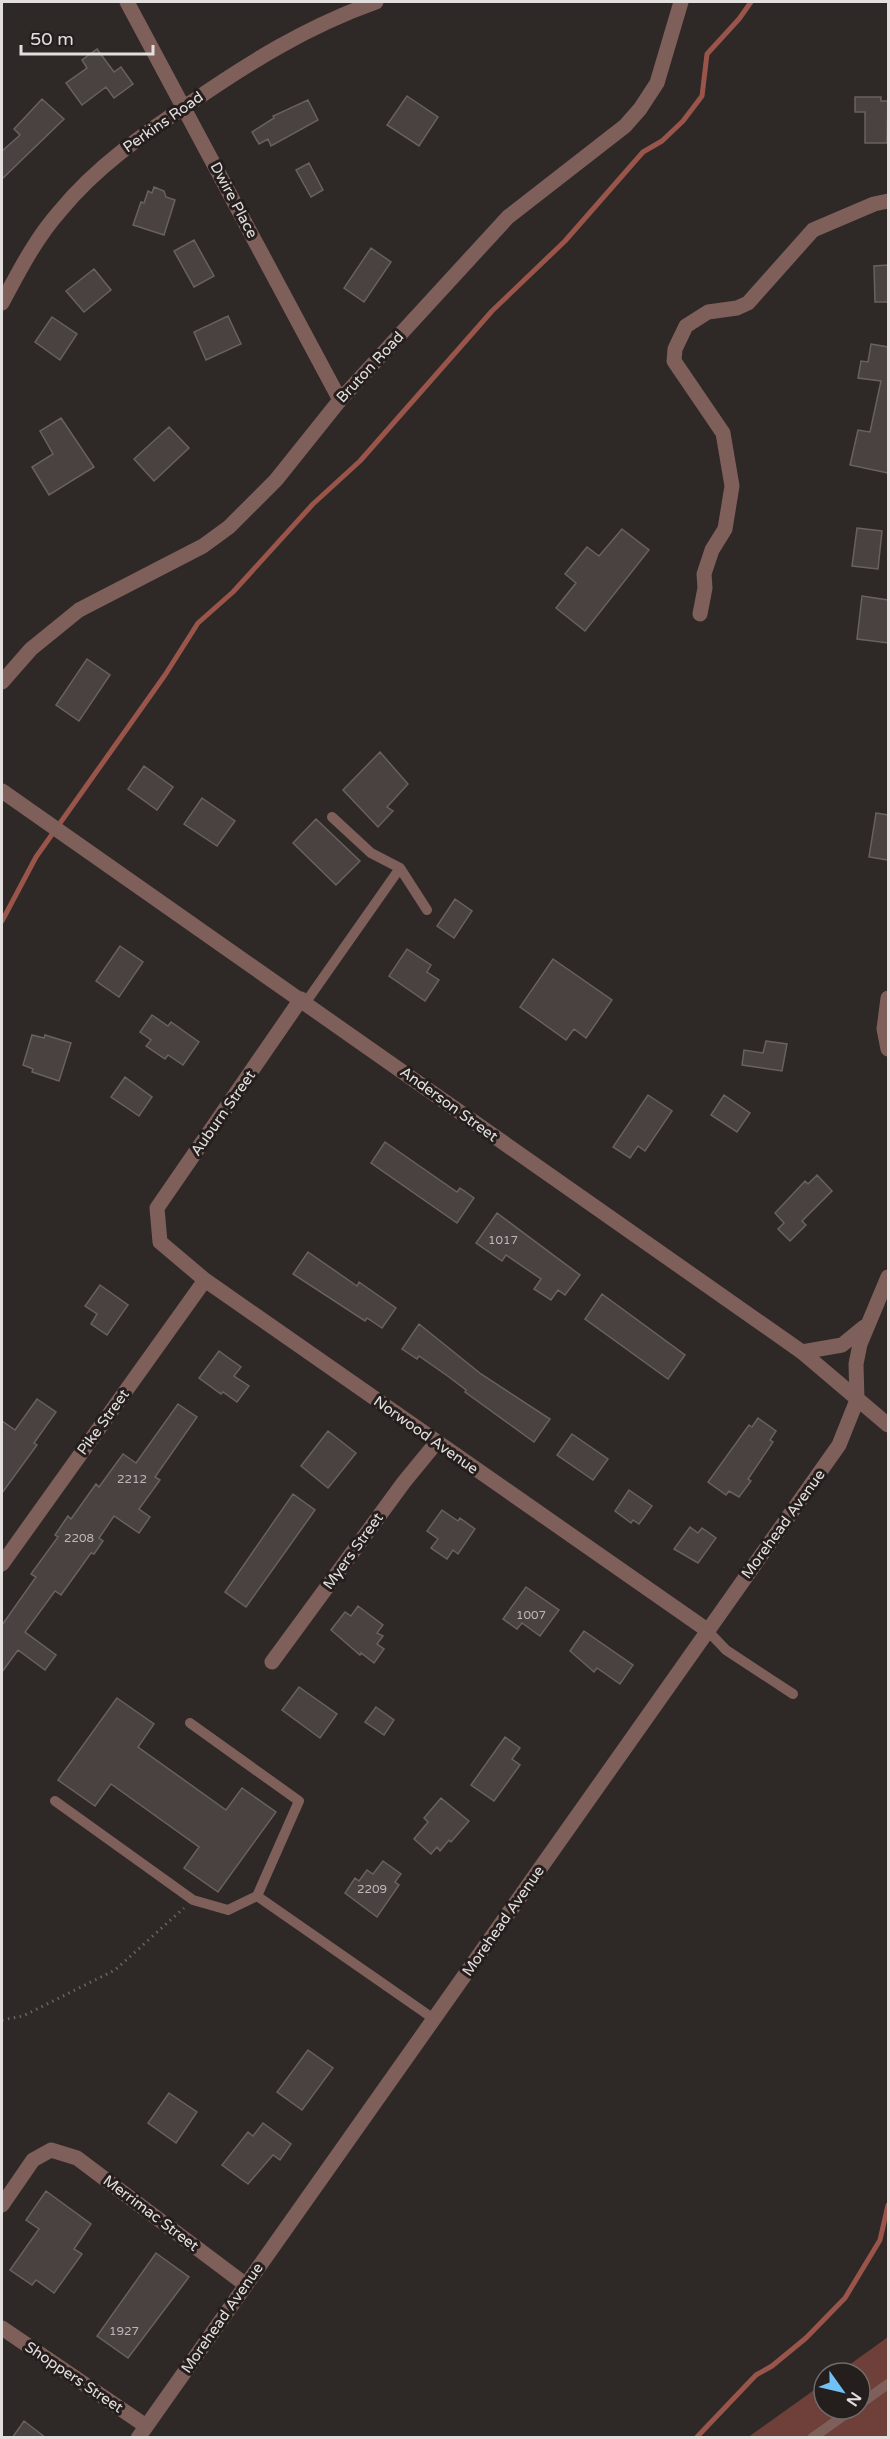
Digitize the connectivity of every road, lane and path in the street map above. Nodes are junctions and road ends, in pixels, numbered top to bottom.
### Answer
1 (127, 2) edge
2 (376, 2) edge
3 (681, 2) edge
4 (183, 107) junction
5 (888, 201) edge
6 (2, 303) edge
7 (340, 400) junction
8 (700, 614) dead end
9 (2, 682) edge
10 (2, 791) edge
11 (332, 817) dead end
12 (400, 868) junction
13 (427, 910) dead end
14 (888, 998) edge
15 (304, 1000) junction
16 (888, 1049) edge
17 (157, 1230) joint
18 (888, 1277) edge
19 (205, 1280) junction
20 (866, 1325) junction
21 (802, 1352) junction
22 (857, 1400) junction
23 (888, 1425) edge
24 (436, 1443) junction
25 (2, 1564) edge
26 (707, 1630) junction
27 (272, 1662) dead end
28 (793, 1694) dead end
29 (190, 1724) dead end
30 (55, 1801) dead end
31 (257, 1896) junction
32 (193, 1900) junction
33 (434, 2019) junction
34 (2, 2020) edge
35 (2, 2205) edge
36 (246, 2285) junction
37 (2, 2328) edge
38 (888, 2384) edge
39 (872, 2395) edge
40 (836, 2421) edge
41 (142, 2432) edge
42 (812, 2438) edge

1 - 4 street, Dwire Place
2 - 4 street, Perkins Road
3 - 7 street, Bruton Road
4 - 6 street, Perkins Road
4 - 7 street, Dwire Place
5 - 8 street
7 - 9 street, Bruton Road
10 - 15 street, Anderson Street
11 - 12 lane
12 - 13 lane
12 - 15 lane
14 - 16 street
15 - 17 street, Auburn Street
15 - 21 street, Anderson Street
17 - 19 street, Norwood Avenue
18 - 20 street
19 - 24 street, Norwood Avenue
19 - 25 street, Pike Street
20 - 21 street
20 - 22 street
21 - 22 street, Anderson Street
22 - 23 street, Anderson Street
22 - 26 street, Morehead Avenue
24 - 26 street, Norwood Avenue
24 - 27 street, Myers Street
26 - 28 lane
26 - 33 street, Morehead Avenue
29 - 31 lane
30 - 32 lane
31 - 32 lane
31 - 33 lane
32 - 34 path
33 - 36 street, Morehead Avenue
35 - 36 street, Merrimac Street
36 - 41 street, Morehead Avenue
37 - 41 street, Shoppers Street
38 - 39 lane
40 - 42 lane

